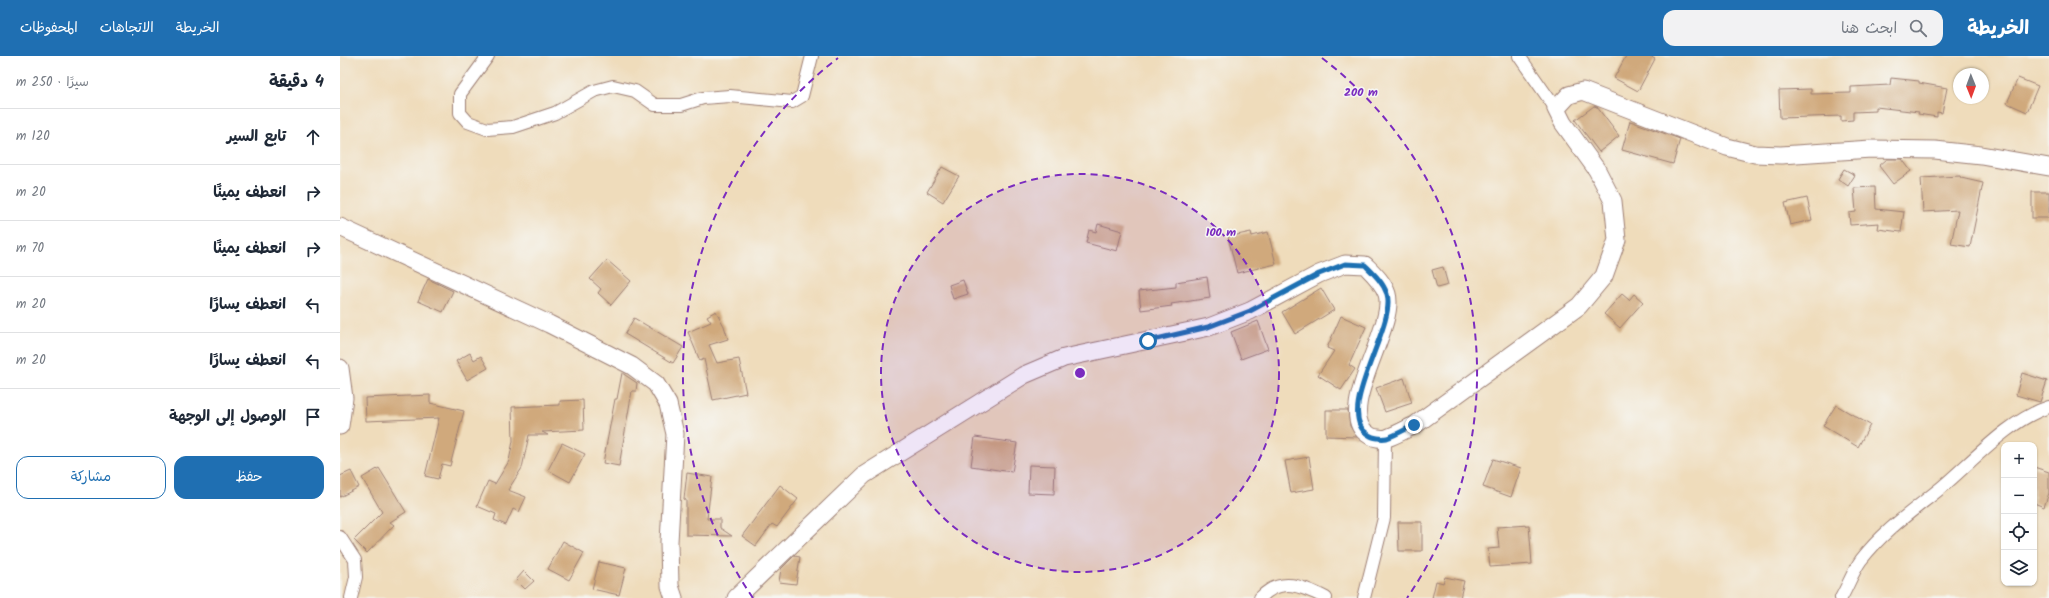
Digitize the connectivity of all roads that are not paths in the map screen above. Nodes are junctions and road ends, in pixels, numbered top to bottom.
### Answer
1 (488, 56) edge
2 (812, 56) edge
3 (1519, 56) edge
4 (1556, 109) junction
5 (2049, 168) edge
6 (340, 227) edge
7 (340, 368) edge
8 (2049, 407) edge
9 (340, 426) edge
10 (1385, 439) junction
11 (340, 537) edge
12 (351, 598) edge
13 (674, 598) edge
14 (736, 598) edge
15 (1260, 598) edge
16 (1326, 598) edge
17 (1364, 598) edge
18 (1841, 598) edge

1 - 2 street
3 - 4 street
4 - 5 main road
4 - 10 main road
6 - 13 main road
7 - 9 main road
8 - 18 street
10 - 14 main road
10 - 17 street
11 - 12 street
15 - 16 street

